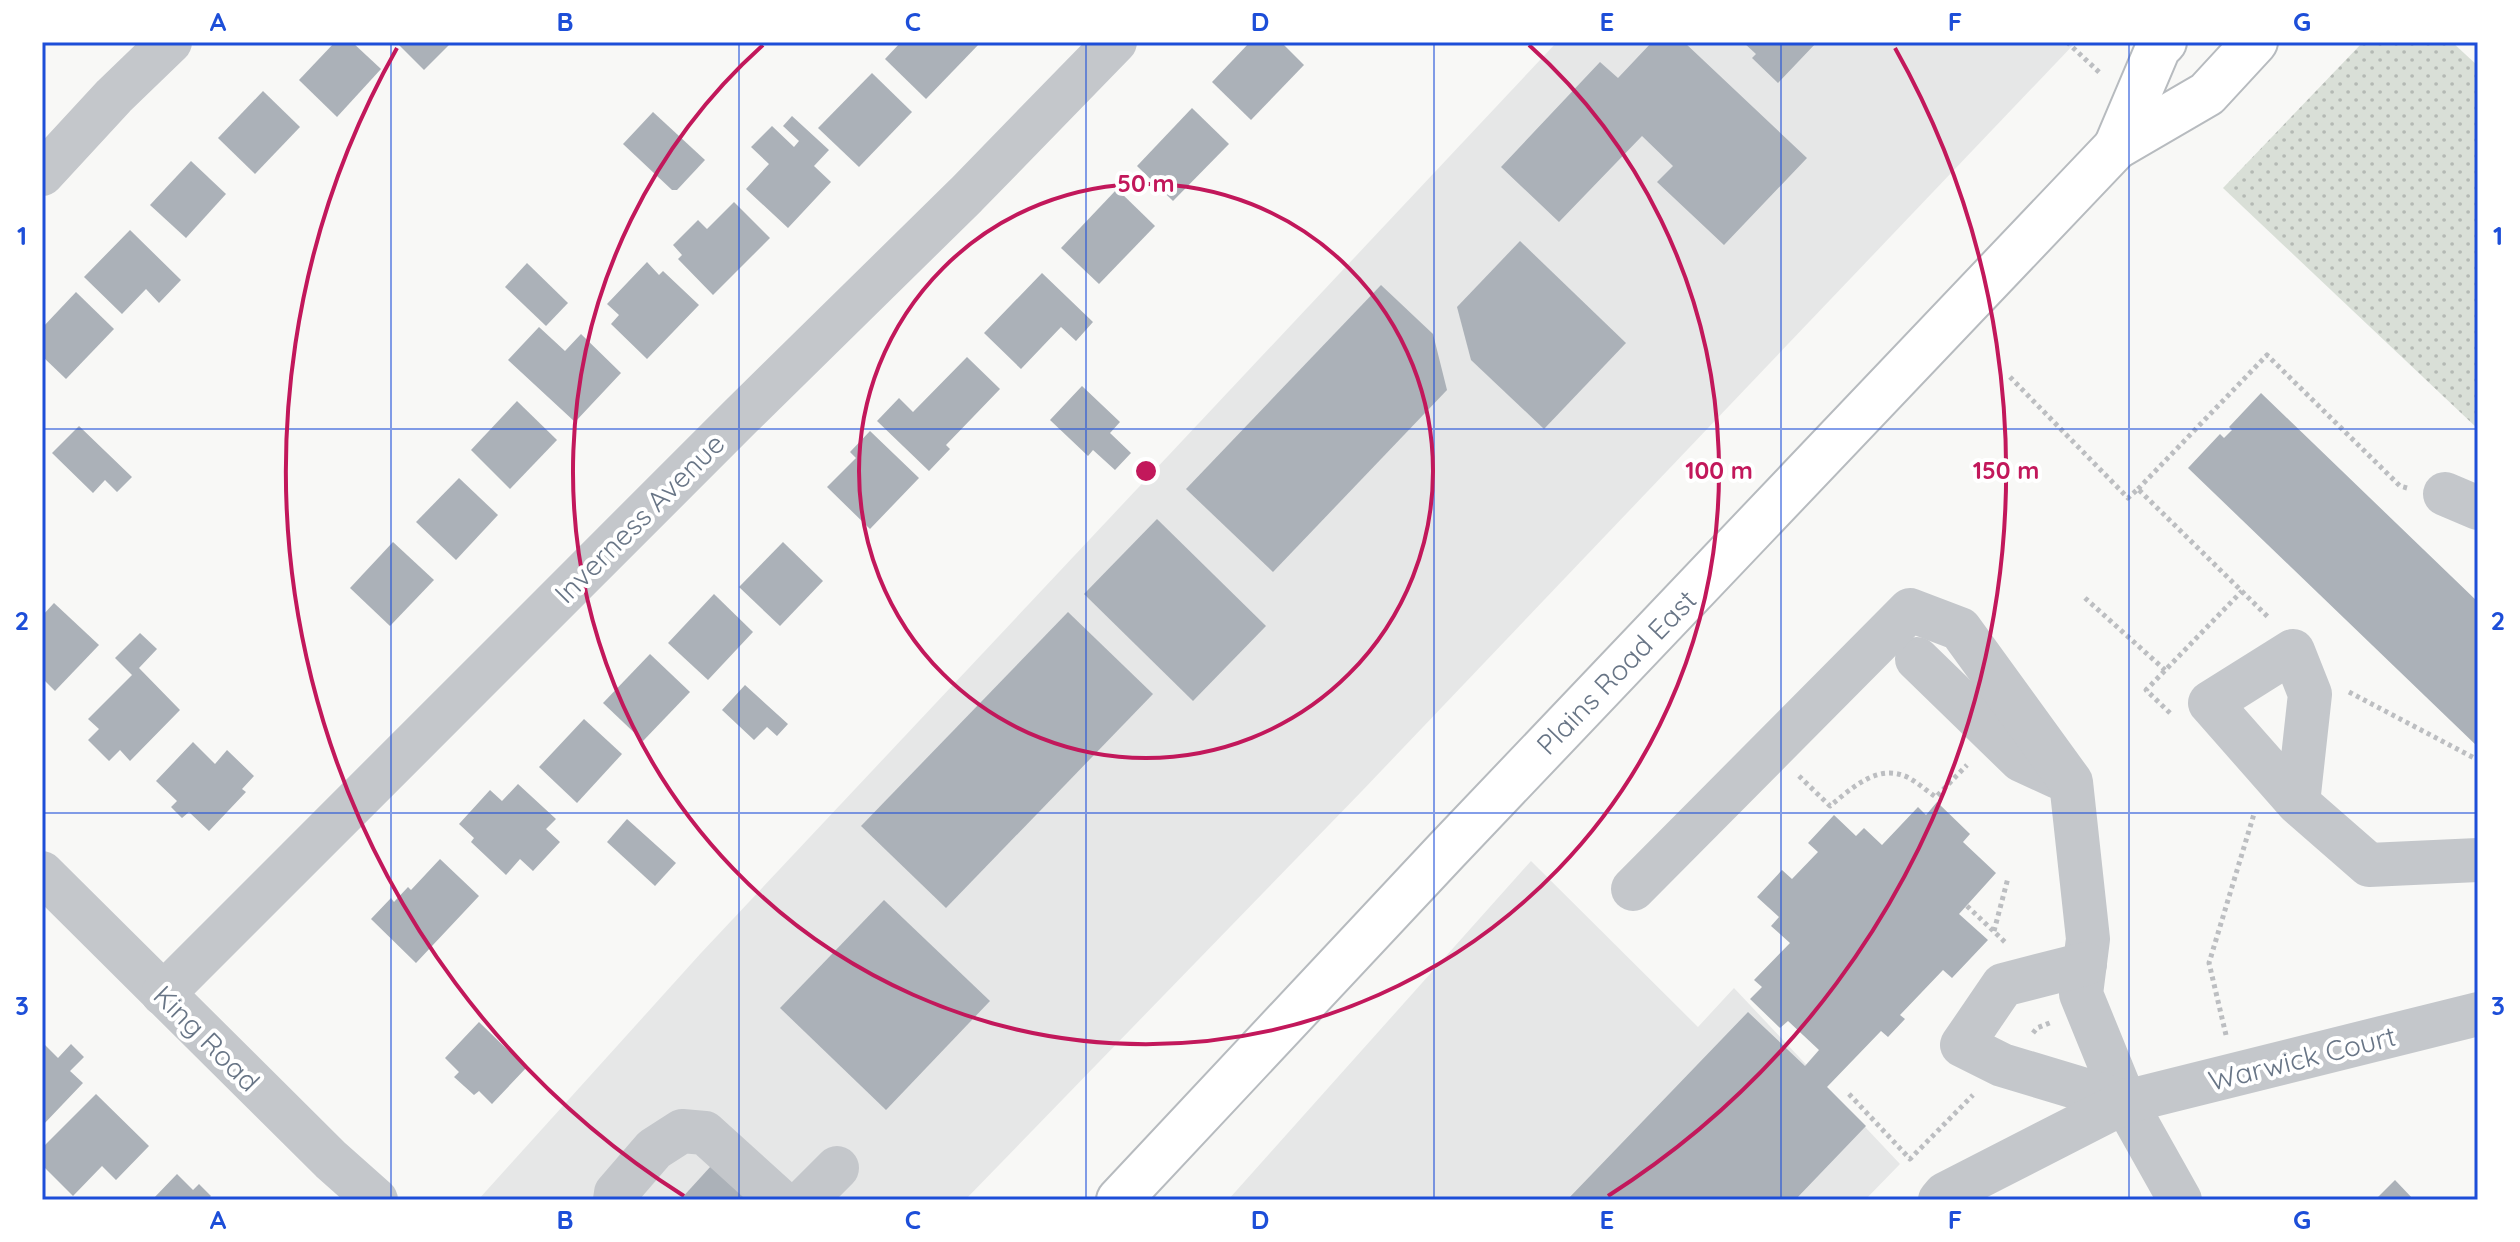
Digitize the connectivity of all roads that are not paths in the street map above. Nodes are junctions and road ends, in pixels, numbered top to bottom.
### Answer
1 (170, 42) edge
2 (1115, 42) edge
3 (2164, 42) edge
4 (2255, 42) edge
5 (2116, 147) junction
6 (42, 174) edge
7 (1917, 659) dead end
8 (2071, 782) junction
9 (2298, 803) junction
10 (2478, 860) edge
11 (42, 873) edge
12 (1633, 889) dead end
13 (2085, 964) junction
14 (163, 994) junction
15 (2478, 1014) edge
16 (2125, 1102) junction
17 (837, 1168) dead end
18 (376, 1200) edge
19 (615, 1200) edge
20 (779, 1200) edge
21 (805, 1200) edge
22 (1119, 1200) edge
23 (1940, 1200) edge
24 (2180, 1200) edge

1 - 6 street
2 - 14 street, Inverness Avenue
3 - 5 main road, Plains Road East
4 - 5 main road, Plains Road East
5 - 22 main road, Plains Road East
7 - 8 street
8 - 12 street
8 - 13 street
9 - 9 street
9 - 10 street
11 - 14 street, King Road
13 - 16 street
13 - 16 street
14 - 18 street, King Road
15 - 16 street, Warwick Court
16 - 23 street, Warwick Court
16 - 24 street
17 - 21 street
19 - 20 street

